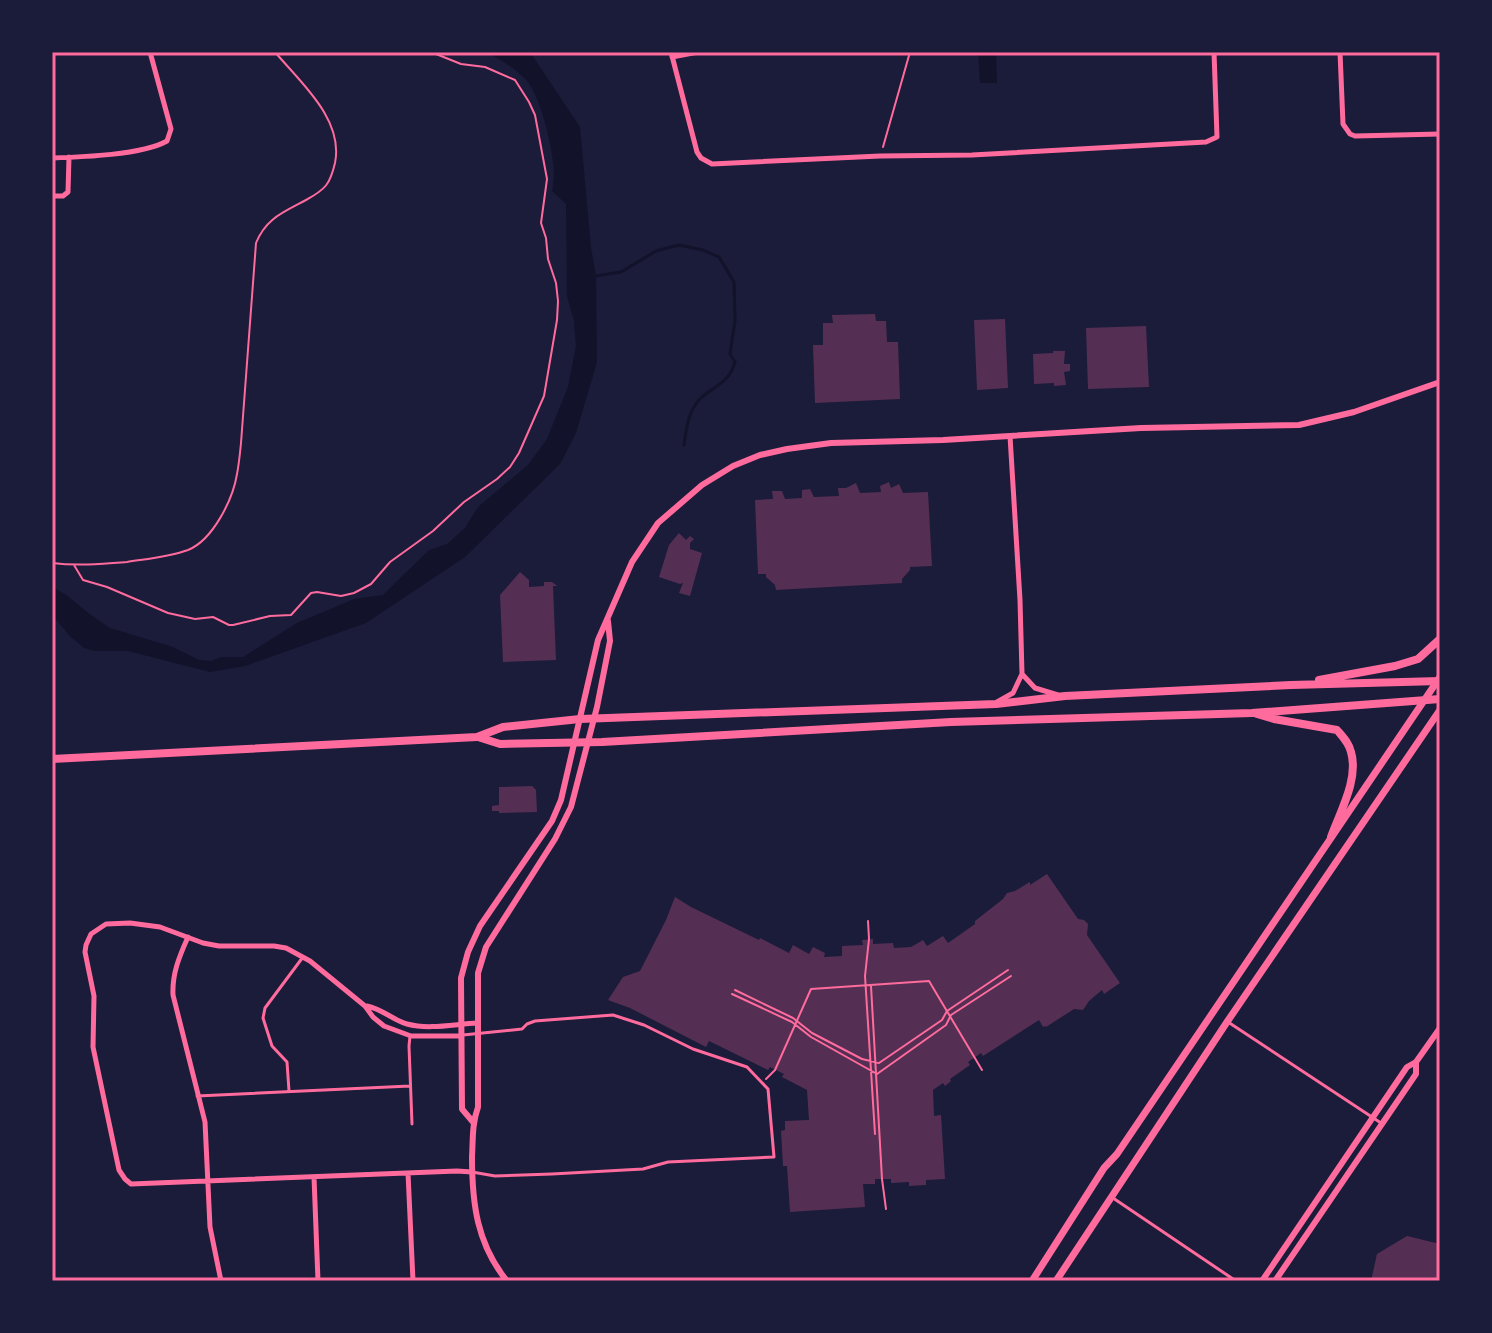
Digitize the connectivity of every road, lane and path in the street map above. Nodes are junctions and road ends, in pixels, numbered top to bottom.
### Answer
1 (150, 52) edge
2 (275, 52) edge
3 (431, 52) edge
4 (698, 52) edge
5 (910, 52) edge
6 (1214, 52) edge
7 (1340, 52) edge
8 (672, 54) edge
9 (1440, 134) edge
10 (883, 147) dead end
11 (69, 157) junction
12 (52, 158) edge
13 (52, 196) edge
14 (1440, 382) edge
15 (1009, 435) junction
16 (52, 563) edge
17 (74, 565) junction
18 (608, 621) junction
19 (1440, 639) edge
20 (1022, 674) junction
21 (1439, 680) edge
22 (1291, 685) junction
23 (1065, 696) junction
24 (1440, 699) edge
25 (1424, 700) junction
26 (996, 704) junction
27 (1440, 710) edge
28 (1252, 713) junction
29 (580, 719) junction
30 (594, 719) junction
31 (477, 737) junction
32 (588, 742) junction
33 (574, 743) junction
34 (52, 759) edge
35 (1331, 837) junction
36 (511, 882) junction
37 (523, 890) junction
38 (868, 921) dead end
39 (188, 937) junction
40 (303, 957) junction
41 (1008, 970) dead end
42 (1011, 976) dead end
43 (871, 986) junction
44 (735, 990) dead end
45 (732, 994) dead end
46 (365, 1006) junction
47 (947, 1011) junction
48 (951, 1015) junction
49 (1227, 1022) junction
50 (477, 1023) junction
51 (461, 1024) junction
52 (796, 1026) junction
53 (1440, 1028) edge
54 (477, 1034) junction
55 (411, 1036) junction
56 (461, 1036) junction
57 (870, 1061) junction
58 (1416, 1062) junction
59 (982, 1070) dead end
60 (877, 1074) junction
61 (762, 1082) junction
62 (410, 1086) junction
63 (289, 1091) junction
64 (197, 1096) junction
65 (1372, 1117) junction
66 (473, 1122) junction
67 (1381, 1123) junction
68 (412, 1124) dead end
69 (875, 1134) dead end
70 (472, 1172) junction
71 (408, 1173) junction
72 (314, 1177) junction
73 (207, 1182) junction
74 (1112, 1197) junction
75 (886, 1209) dead end
76 (221, 1281) edge
77 (318, 1281) edge
78 (413, 1281) edge
79 (507, 1281) edge
80 (1032, 1281) edge
81 (1056, 1281) edge
82 (1236, 1281) edge
83 (1262, 1281) edge
84 (1275, 1281) edge

1 - 11 street
2 - 17 path
3 - 17 path
4 - 8 street
5 - 10 path
6 - 8 street
7 - 9 street
11 - 12 street
11 - 13 street
14 - 15 street
15 - 18 street
15 - 20 street
16 - 17 path
18 - 29 street
18 - 30 street
19 - 22 main road
20 - 23 street
20 - 26 street
21 - 22 main road
21 - 25 main road
22 - 23 main road
23 - 26 main road
24 - 25 main road
25 - 28 main road
25 - 35 main road
26 - 30 main road
27 - 49 main road
28 - 32 main road
28 - 35 main road
29 - 30 main road
29 - 31 main road
29 - 33 street
30 - 32 street
31 - 33 main road
31 - 34 main road
32 - 33 main road
32 - 37 street
33 - 36 street
35 - 80 main road
36 - 37 street
36 - 51 street
37 - 50 street
38 - 57 path
39 - 40 street
39 - 64 street
39 - 73 street
40 - 46 street
40 - 63 lane
41 - 47 path
42 - 48 path
43 - 47 path
43 - 52 path
43 - 60 path
44 - 57 path
45 - 52 path
46 - 51 street
46 - 55 street
47 - 48 path
47 - 57 path
48 - 59 path
48 - 60 path
49 - 65 lane
49 - 74 main road
50 - 51 street
50 - 54 street
51 - 56 street
52 - 60 path
52 - 61 path
53 - 58 street
54 - 56 lane
54 - 61 lane
54 - 66 street
55 - 56 street
55 - 62 lane
56 - 66 street
57 - 69 path
58 - 65 street
58 - 67 street
60 - 75 path
61 - 70 lane
62 - 63 lane
62 - 68 lane
63 - 64 lane
64 - 73 street
65 - 67 lane
65 - 83 street
66 - 70 street
67 - 84 street
70 - 71 street
70 - 79 street
71 - 72 street
71 - 78 street
72 - 73 street
72 - 77 street
73 - 76 street
74 - 81 main road
74 - 82 lane

